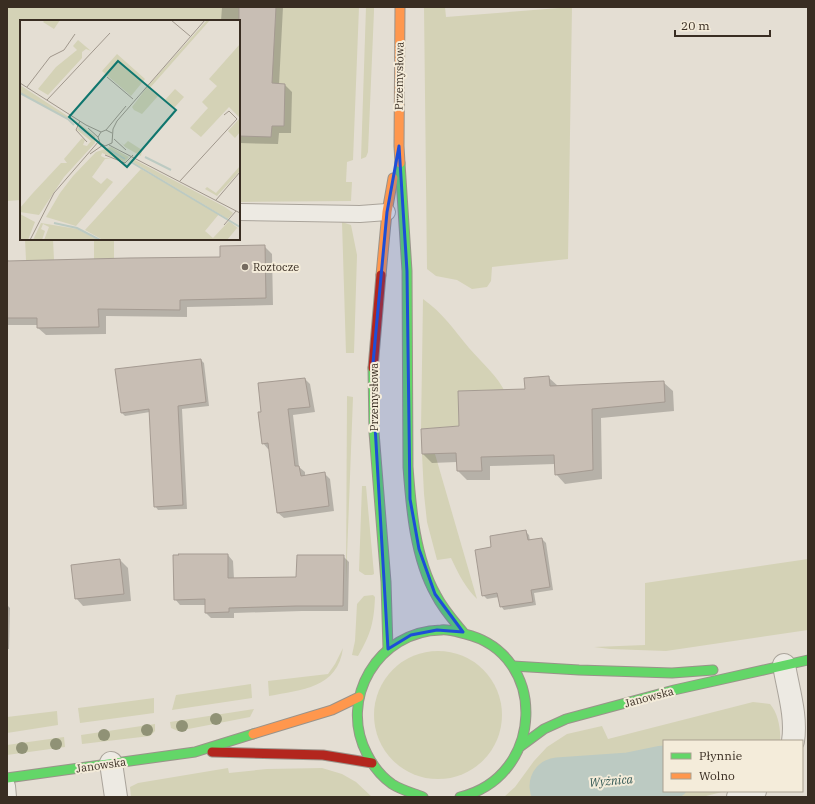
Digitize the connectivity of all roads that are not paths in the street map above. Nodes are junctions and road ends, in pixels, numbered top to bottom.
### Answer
1 (400, 7) edge
2 (398, 146) junction
3 (240, 212) edge
4 (387, 212) junction
5 (463, 632) junction
6 (388, 649) junction
7 (808, 660) edge
8 (784, 665) junction
9 (513, 666) junction
10 (359, 697) junction
11 (793, 740) edge
12 (521, 746) junction
13 (195, 752) junction
14 (111, 763) junction
15 (372, 763) junction
16 (7, 778) edge
17 (7, 786) edge
18 (753, 792) edge
19 (405, 794) edge
20 (8, 797) edge
21 (116, 797) edge
22 (423, 797) edge
23 (465, 797) edge
24 (738, 797) edge

1 - 2 main road, Przemysłowa
2 - 4 main road, Przemysłowa
2 - 5 main road, Przemysłowa
3 - 4 lane
4 - 6 main road, Przemysłowa
5 - 6 main road
5 - 9 main road
6 - 10 main road
7 - 8 main road, Janowska
8 - 9 main road, Janowska
8 - 11 street
8 - 12 main road, Janowska
9 - 12 main road
10 - 13 main road, Janowska
10 - 15 main road
12 - 23 main road
13 - 14 main road, Janowska
13 - 15 main road, Janowska
14 - 16 main road, Janowska
14 - 21 street
15 - 19 main road
17 - 20 lane
18 - 24 street
19 - 22 main road

